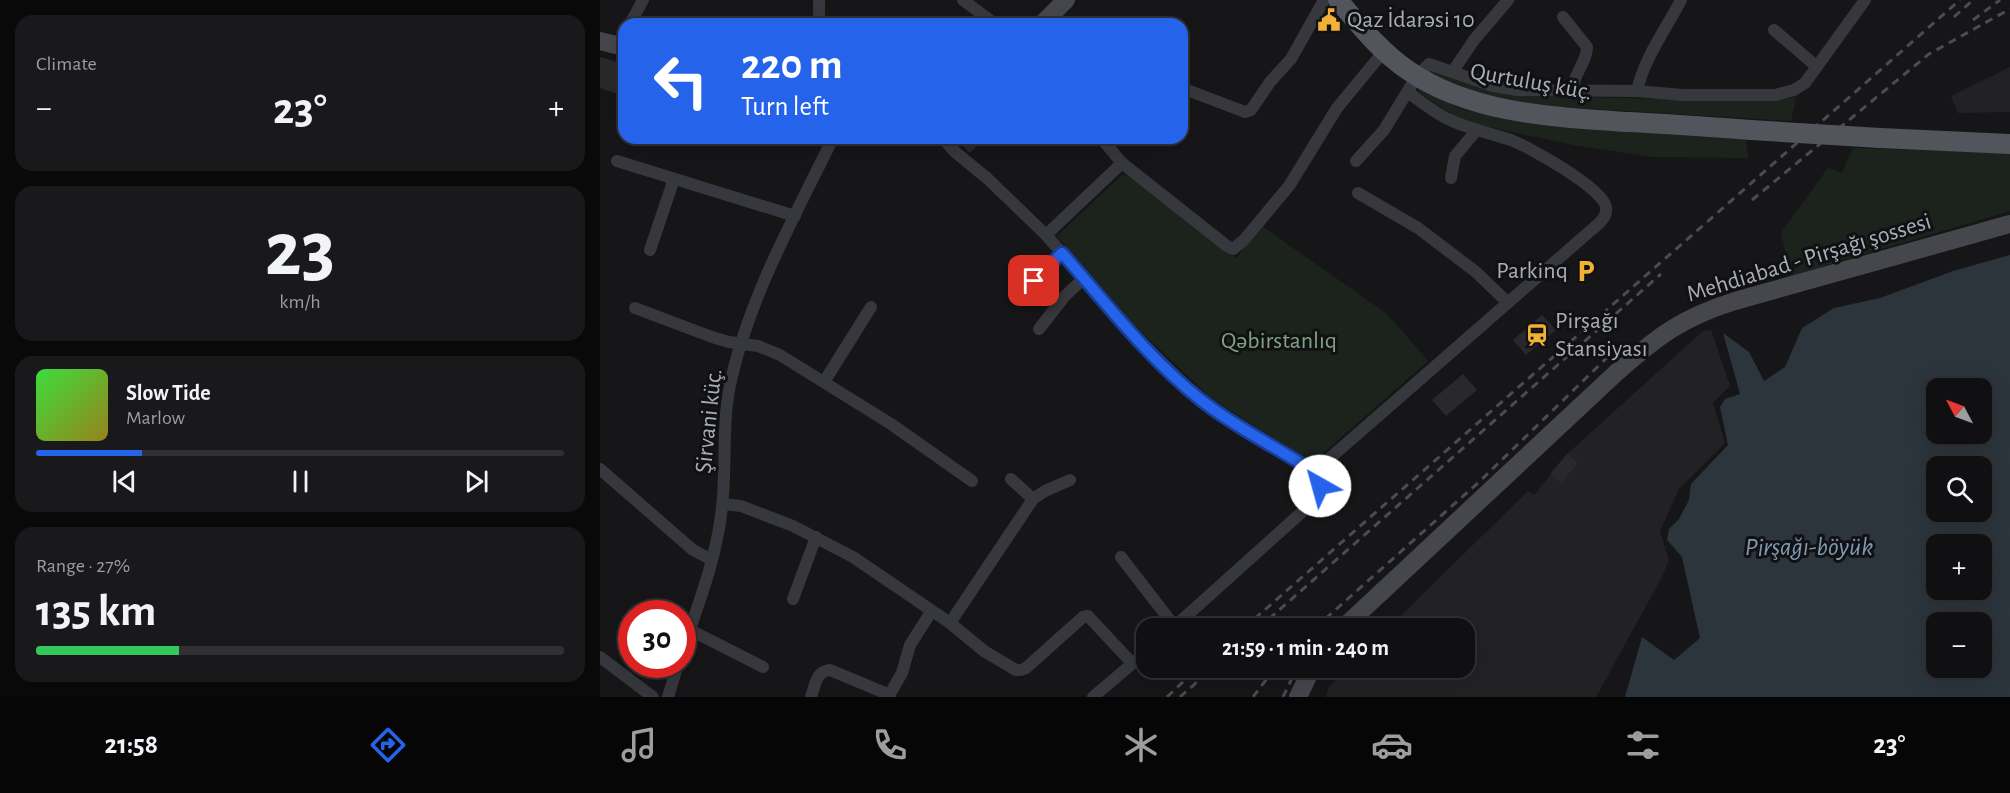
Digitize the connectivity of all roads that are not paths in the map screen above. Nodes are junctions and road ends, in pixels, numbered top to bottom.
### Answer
1 (643, 0) edge
2 (819, 0) edge
3 (963, 0) edge
4 (1065, 0) edge
5 (1324, 0) edge
6 (1338, 0) edge
7 (1508, 0) edge
8 (1681, 0) edge
9 (1865, 0) edge
10 (1563, 17) dead end
11 (633, 18) edge
12 (819, 18) edge
13 (987, 18) edge
14 (1054, 18) edge
15 (1774, 30) dead end
16 (600, 41) edge
17 (618, 43) edge
18 (1384, 51) junction
19 (1816, 66) junction
20 (1453, 71) junction
21 (1412, 84) junction
22 (1188, 90) edge
23 (1572, 90) junction
24 (1637, 91) junction
25 (1476, 131) junction
26 (830, 144) edge
27 (948, 144) edge
28 (1106, 144) edge
29 (2010, 144) edge
30 (617, 161) dead end
31 (1356, 161) dead end
32 (1122, 163) junction
33 (1451, 178) dead end
34 (674, 179) junction
35 (1358, 193) dead end
36 (795, 216) junction
37 (2010, 224) edge
38 (1046, 235) junction
39 (650, 250) dead end
40 (1062, 253) junction
41 (1084, 278) junction
42 (1020, 294) dead end
43 (1508, 303) junction
44 (871, 307) dead end
45 (635, 308) dead end
46 (1039, 329) dead end
47 (741, 344) junction
48 (824, 382) junction
49 (600, 469) edge
50 (1314, 472) junction
51 (1011, 479) dead end
52 (1070, 480) dead end
53 (972, 482) dead end
54 (1033, 499) junction
55 (723, 504) junction
56 (816, 537) junction
57 (1121, 558) dead end
58 (712, 560) junction
59 (792, 599) dead end
60 (696, 611) edge
61 (932, 612) junction
62 (1166, 618) edge
63 (1185, 618) edge
64 (1354, 618) edge
65 (950, 623) junction
66 (696, 633) edge
67 (600, 657) edge
68 (1136, 660) edge
69 (1132, 663) junction
70 (763, 667) dead end
71 (674, 678) edge
72 (1307, 678) edge
73 (889, 696) edge
74 (653, 697) edge
75 (668, 697) edge
76 (811, 697) edge
77 (1093, 697) edge
78 (1298, 697) edge

1 - 11 street
2 - 12 street
3 - 13 street
4 - 14 main road
5 - 22 street
6 - 18 main road, Qurtuluş küç.
7 - 20 street
8 - 24 street
9 - 19 street
10 - 23 street
15 - 19 street
16 - 17 main road
18 - 21 main road, Qurtuluş küç.
18 - 32 street
19 - 24 street
20 - 21 street
20 - 23 street
21 - 25 street
21 - 29 main road, Qurtuluş küç., bridge
21 - 31 street
23 - 24 street
25 - 33 street
25 - 43 street
26 - 36 street, Şirvani küç.
27 - 38 street
28 - 32 street
30 - 34 street
32 - 38 street
34 - 36 street
34 - 39 street
35 - 43 street
36 - 47 street, Şirvani küç.
37 - 64 main road, Mehdiabad - Pirşağı şossesi
38 - 40 street
40 - 41 street
40 - 42 street
41 - 46 street
41 - 50 street
43 - 50 street
44 - 48 street
45 - 47 street
47 - 48 street
47 - 55 street, Şirvani küç.
48 - 53 street
49 - 58 street
50 - 63 street
51 - 54 street
52 - 54 street
54 - 65 street
55 - 56 street
55 - 58 street, Şirvani küç.
56 - 59 street
56 - 61 street
57 - 62 street
58 - 60 street, Şirvani küç.
61 - 65 street
61 - 73 street
65 - 69 street
66 - 70 street
67 - 74 street
68 - 69 street
69 - 77 street
71 - 75 street
72 - 78 main road
73 - 76 street

